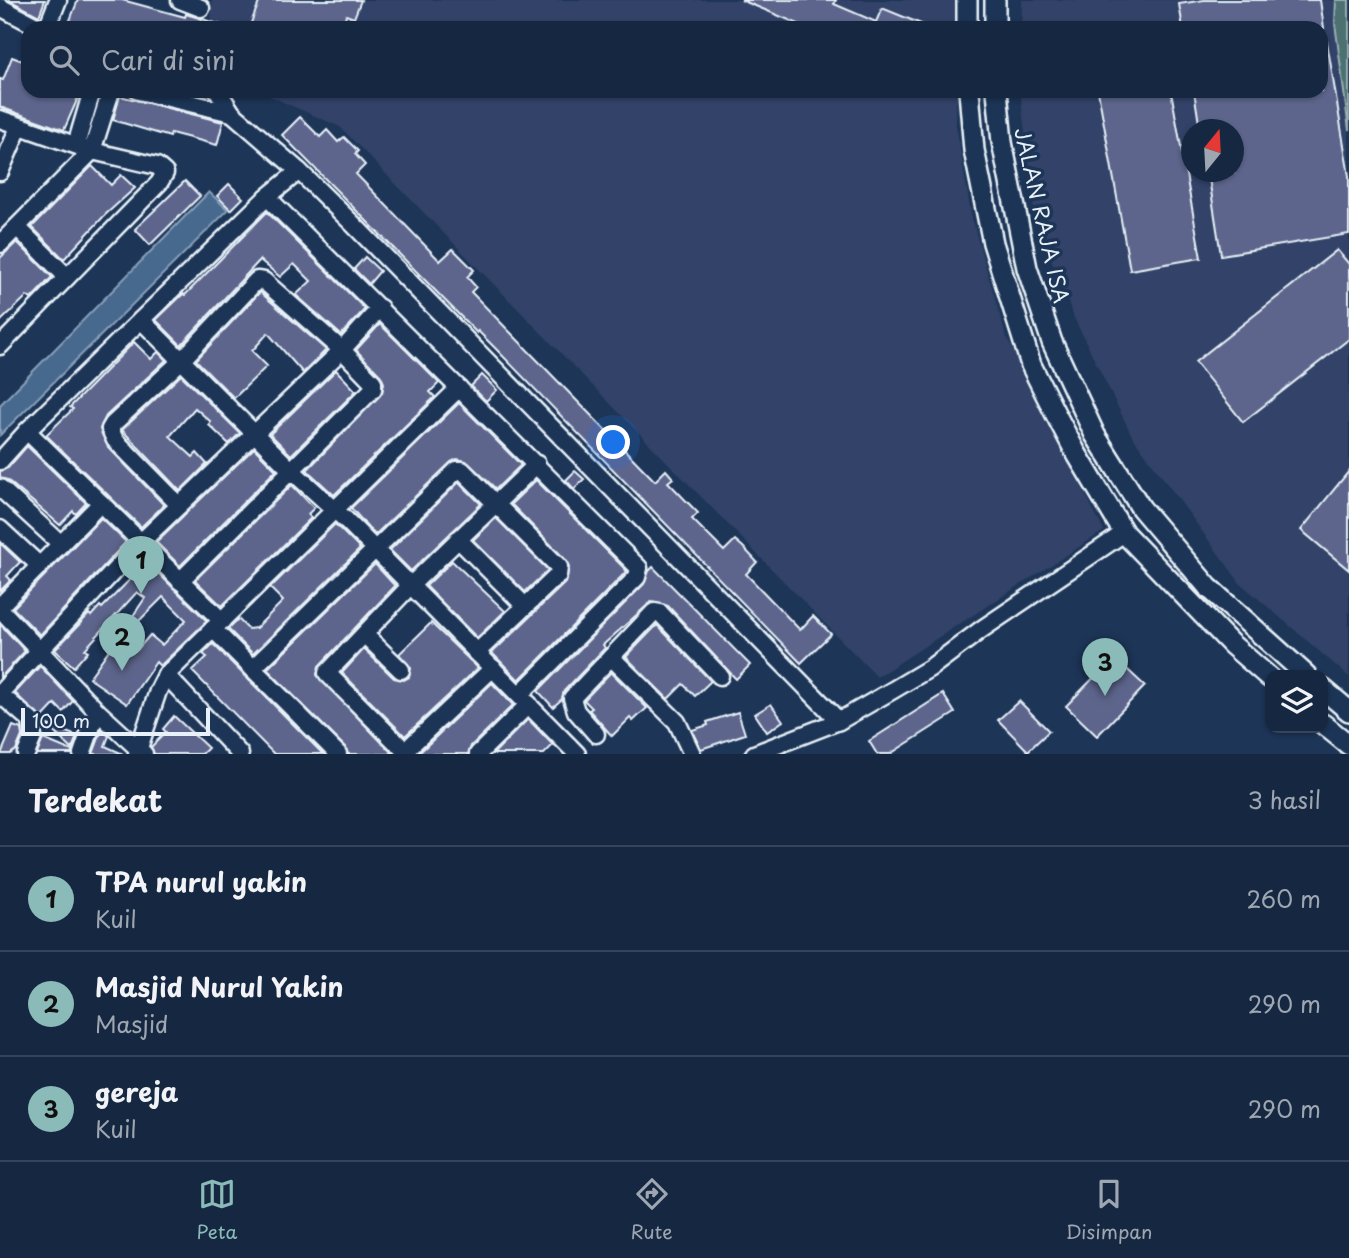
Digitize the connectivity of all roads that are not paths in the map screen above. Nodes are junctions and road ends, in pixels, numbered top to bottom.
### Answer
1 (58, 0) edge
2 (69, 0) edge
3 (180, 0) edge
4 (967, 0) edge
5 (995, 0) edge
6 (0, 7) edge
7 (201, 8) dead end
8 (27, 21) edge
9 (50, 21) edge
10 (61, 21) edge
11 (967, 21) edge
12 (995, 21) edge
13 (91, 98) edge
14 (108, 98) edge
15 (169, 98) edge
16 (222, 98) edge
17 (970, 98) edge
18 (998, 98) edge
19 (232, 113) junction
20 (0, 120) edge
21 (19, 127) junction
22 (84, 148) junction
23 (299, 171) junction
24 (0, 172) edge
25 (267, 197) junction
26 (17, 227) junction
27 (0, 244) edge
28 (67, 277) junction
29 (380, 308) junction
30 (141, 320) junction
31 (0, 346) edge
32 (342, 351) junction
33 (182, 360) junction
34 (459, 388) junction
35 (27, 431) junction
36 (256, 434) junction
37 (0, 461) edge
38 (537, 464) junction
39 (291, 470) junction
40 (0, 488) edge
41 (101, 503) junction
42 (496, 503) junction
43 (179, 505) junction
44 (335, 509) junction
45 (0, 529) edge
46 (1124, 533) junction
47 (458, 540) junction
48 (141, 542) junction
49 (61, 544) junction
50 (375, 549) junction
51 (40, 566) junction
52 (180, 581) junction
53 (410, 586) junction
54 (1208, 587) junction
55 (1190, 603) junction
56 (525, 606) junction
57 (0, 607) edge
58 (218, 625) junction
59 (365, 635) junction
60 (40, 652) junction
61 (476, 653) junction
62 (611, 657) junction
63 (253, 668) junction
64 (493, 668) junction
65 (401, 670) dead end
66 (1300, 670) edge
67 (1265, 674) edge
68 (166, 675) junction
69 (720, 676) dead end
70 (1328, 693) edge
71 (0, 694) edge
72 (524, 699) junction
73 (97, 711) junction
74 (1349, 711) edge
75 (839, 721) junction
76 (1328, 728) edge
77 (596, 734) dead end
78 (1349, 746) edge
79 (140, 752) edge
80 (407, 753) edge
81 (576, 753) edge
82 (26, 754) edge
83 (82, 754) edge
84 (240, 754) edge
85 (338, 754) edge
86 (478, 754) edge
87 (692, 754) edge
88 (754, 754) edge

1 - 9 street
2 - 10 street
3 - 7 street
4 - 11 main road
5 - 12 main road
6 - 8 street
13 - 22 street
14 - 22 street
15 - 19 street
16 - 19 street
17 - 46 main road
18 - 54 main road, JALAN RAJA ISA
19 - 23 street
20 - 21 street
21 - 22 street
21 - 24 street
22 - 26 street
22 - 28 street
23 - 25 street
23 - 75 street
25 - 29 street
25 - 30 street
26 - 27 street
26 - 28 street
28 - 31 street
29 - 32 street
29 - 34 street
30 - 33 street
30 - 35 street
32 - 33 street
32 - 36 street
32 - 39 street
33 - 36 street
33 - 43 street
34 - 38 street
34 - 44 street
35 - 37 street
35 - 41 street
36 - 39 street
36 - 43 street
38 - 42 street
38 - 72 street
39 - 44 street
39 - 52 street
40 - 49 street
41 - 48 street
41 - 49 street
42 - 47 street
42 - 50 street
42 - 56 street
43 - 48 street
44 - 50 street
44 - 58 street
45 - 51 street
46 - 55 main road
46 - 75 street
47 - 53 street
47 - 56 street
48 - 52 street
48 - 60 street
49 - 51 street
50 - 53 street
50 - 63 street
51 - 57 street
52 - 58 street
53 - 59 street
53 - 61 street
54 - 55 main road
54 - 66 main road, JALAN RAJA ISA
55 - 67 main road
56 - 61 street
57 - 60 street
58 - 63 street
58 - 68 street
59 - 65 street
59 - 80 street
60 - 71 street
60 - 73 street
61 - 64 street
62 - 69 street
62 - 77 street
62 - 87 street
63 - 85 street
64 - 72 street
64 - 80 street
68 - 79 street
68 - 84 street
70 - 74 main road
71 - 82 street
72 - 81 street
72 - 86 street
73 - 79 street
73 - 83 street
75 - 88 street
76 - 78 main road

